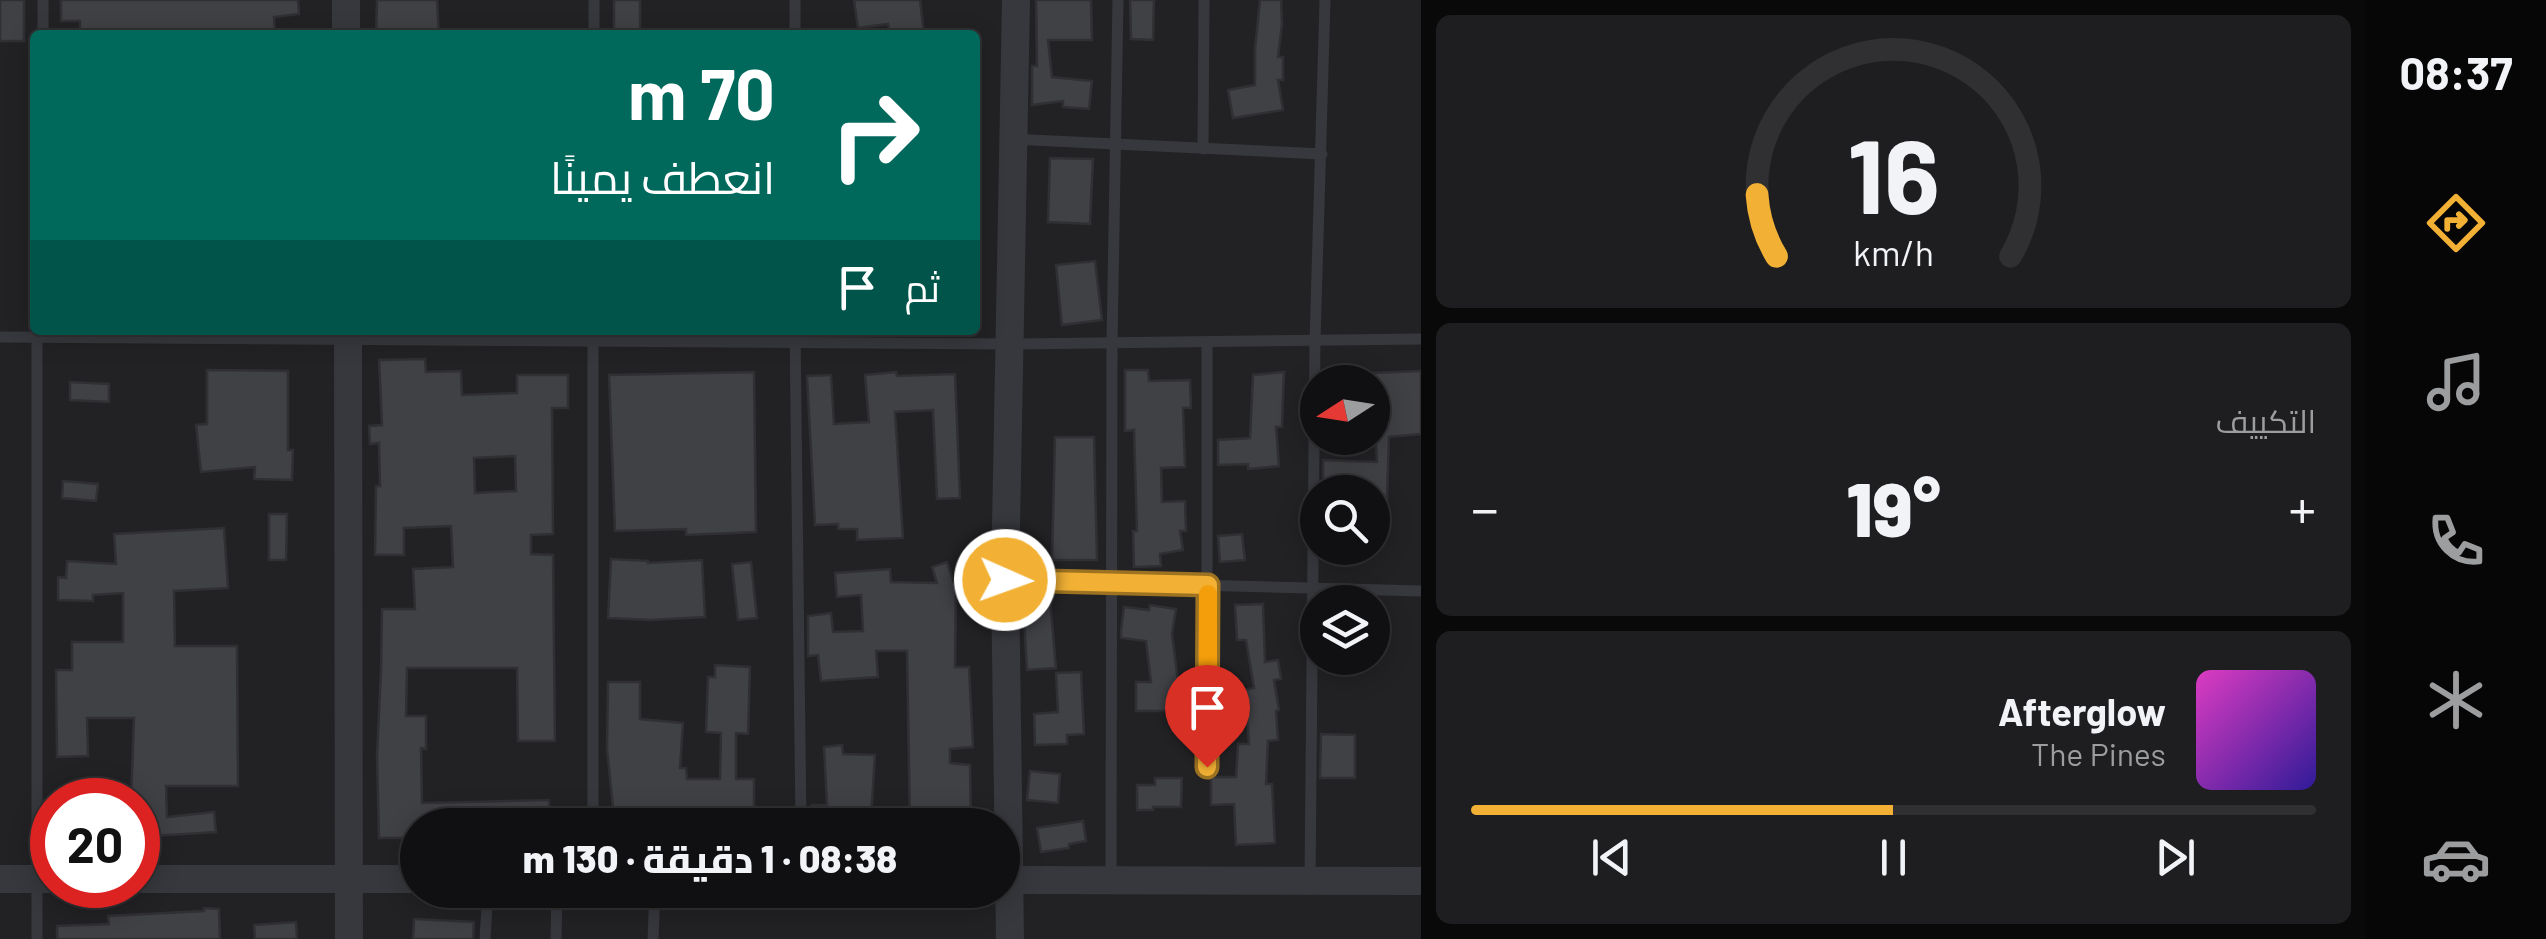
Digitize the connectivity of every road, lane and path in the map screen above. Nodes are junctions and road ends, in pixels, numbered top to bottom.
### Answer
1 (44, 0) edge
2 (346, 0) edge
3 (594, 0) edge
4 (796, 0) edge
5 (1016, 0) edge
6 (1118, 0) edge
7 (1204, 0) edge
8 (1325, 0) edge
9 (43, 30) edge
10 (346, 30) edge
11 (594, 30) edge
12 (795, 30) edge
13 (1013, 139) junction
14 (1116, 144) junction
15 (1203, 149) junction
16 (1322, 154) junction
17 (30, 335) edge
18 (37, 335) edge
19 (348, 335) edge
20 (593, 336) edge
21 (795, 336) edge
22 (0, 337) edge
23 (1421, 339) edge
24 (1315, 341) junction
25 (1207, 342) junction
26 (1112, 343) junction
27 (1008, 344) junction
28 (1005, 580) junction
29 (1112, 583) junction
30 (1208, 585) junction
31 (1312, 585) edge
32 (1300, 588) edge
33 (1390, 590) edge
34 (1421, 591) edge
35 (1311, 675) edge
36 (1207, 767) dead end
37 (44, 778) edge
38 (592, 808) edge
39 (801, 808) edge
40 (1006, 808) edge
41 (0, 879) edge
42 (30, 879) edge
43 (160, 879) edge
44 (348, 879) junction
45 (400, 879) edge
46 (1112, 879) junction
47 (1020, 880) edge
48 (1310, 881) junction
49 (1421, 881) edge
50 (42, 908) edge
51 (487, 908) edge
52 (557, 908) edge
53 (654, 908) edge
54 (1008, 908) edge
55 (37, 939) edge
56 (349, 939) edge
57 (485, 939) edge
58 (556, 939) edge
59 (653, 939) edge
60 (1010, 939) edge

1 - 9 lane
2 - 10 street
3 - 11 lane
4 - 12 lane
5 - 13 street
6 - 14 lane
7 - 15 lane
8 - 16 lane
13 - 14 lane
13 - 27 street
14 - 15 lane
14 - 26 lane
15 - 16 lane
16 - 24 lane
17 - 22 lane
18 - 37 lane
19 - 20 lane
19 - 44 street
20 - 21 lane
20 - 38 lane
21 - 27 lane
21 - 39 lane
23 - 24 lane
24 - 25 lane
24 - 31 lane
25 - 26 lane
25 - 30 lane
26 - 27 lane
26 - 29 lane
27 - 28 street
28 - 29 lane
28 - 40 street
29 - 30 lane
29 - 46 lane
30 - 32 lane
30 - 36 lane
33 - 34 lane
35 - 48 lane
41 - 42 street
43 - 44 street
44 - 45 street
44 - 56 street
46 - 47 street
46 - 48 street
48 - 49 street
50 - 55 lane
51 - 57 lane
52 - 58 lane
53 - 59 lane
54 - 60 street

